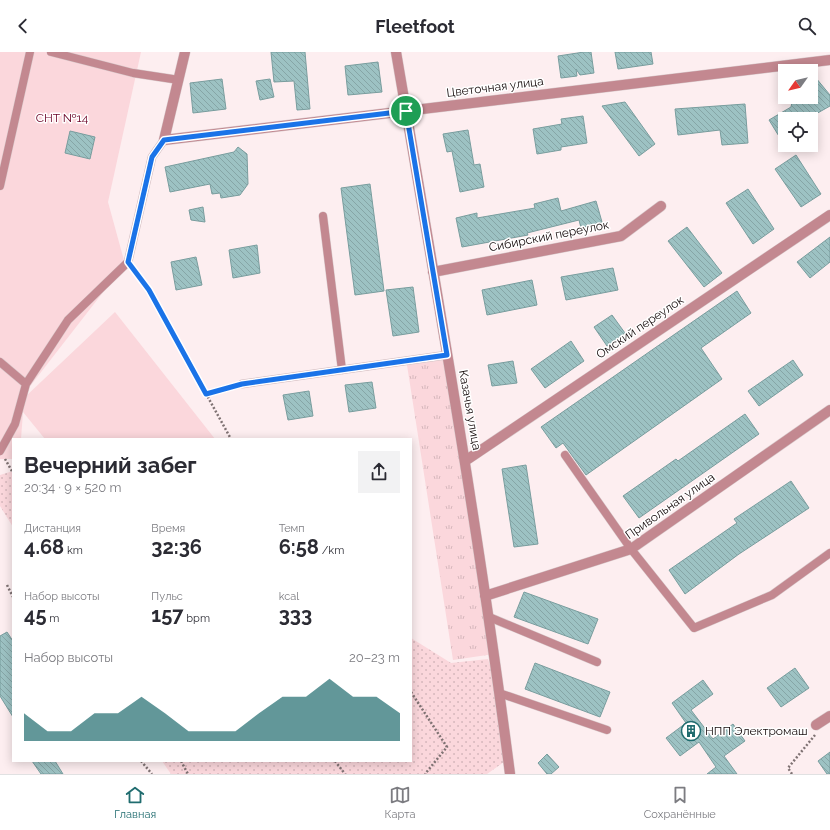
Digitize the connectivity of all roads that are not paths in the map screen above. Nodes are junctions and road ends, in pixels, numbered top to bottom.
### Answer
1 (30, 52) edge
2 (51, 52) edge
3 (185, 52) edge
4 (396, 52) edge
5 (830, 60) edge
6 (179, 80) junction
7 (406, 111) junction
8 (164, 140) junction
9 (0, 186) edge
10 (661, 206) dead end
11 (830, 215) edge
12 (323, 216) dead end
13 (433, 272) junction
14 (447, 355) junction
15 (0, 362) edge
16 (342, 370) junction
17 (26, 384) junction
18 (242, 384) road end
19 (830, 410) edge
20 (0, 451) edge
21 (565, 455) dead end
22 (465, 461) junction
23 (631, 550) junction
24 (830, 553) edge
25 (486, 596) junction
26 (489, 617) junction
27 (597, 662) dead end
28 (499, 693) junction
29 (830, 716) edge
30 (607, 730) dead end
31 (816, 730) road end
32 (510, 774) edge

1 - 9 lane
2 - 6 lane
3 - 6 street
4 - 7 street, Казачья улица
5 - 7 street, Цветочная улица
6 - 8 street
7 - 8 street, Цветочная улица
7 - 13 street, Казачья улица
8 - 17 lane
10 - 13 street, Сибирский переулок
11 - 22 street, Омский переулок
12 - 16 lane
13 - 14 street, Казачья улица
14 - 16 lane
14 - 22 street, Казачья улица
15 - 17 lane
16 - 18 lane
17 - 20 lane
19 - 23 street, Привольная улица
21 - 23 lane
22 - 25 street, Казачья улица
23 - 24 lane
23 - 25 street, Привольная улица
25 - 26 street, Казачья улица
26 - 27 lane
26 - 28 street, Казачья улица
28 - 30 lane
28 - 32 street, Казачья улица
29 - 31 street

